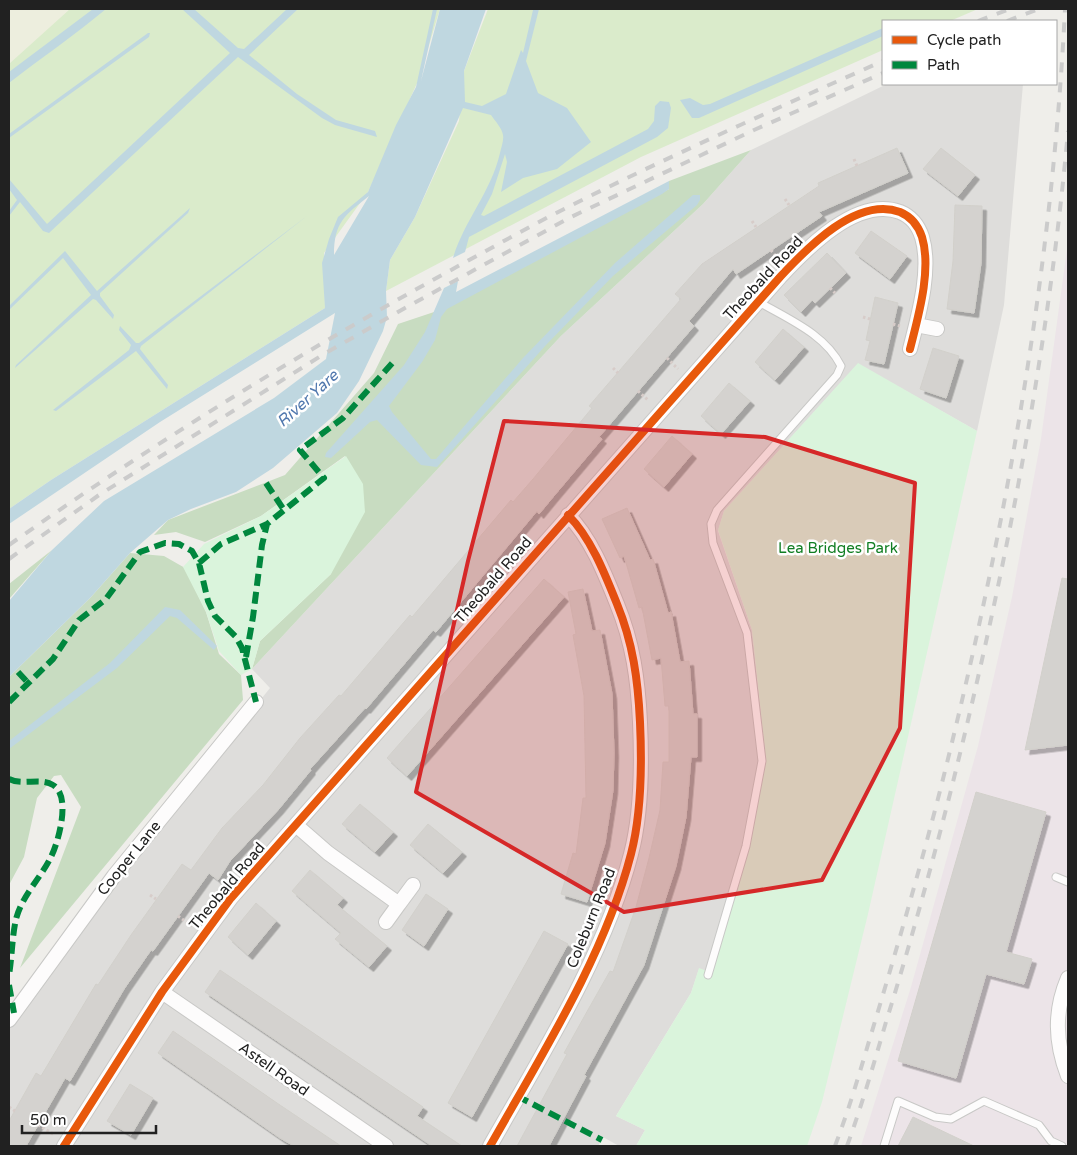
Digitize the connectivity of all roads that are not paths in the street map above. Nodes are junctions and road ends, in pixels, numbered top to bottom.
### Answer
1 (759, 302) junction
2 (916, 325) junction
3 (936, 329) dead end
4 (910, 349) dead end
5 (568, 515) junction
6 (256, 702) dead end
7 (297, 826) junction
8 (1056, 877) dead end
9 (1068, 882) edge
10 (413, 885) dead end
11 (399, 904) junction
12 (386, 922) dead end
13 (708, 976) dead end
14 (1068, 978) edge
15 (162, 992) junction
16 (9, 1020) edge
17 (1068, 1076) edge
18 (64, 1146) edge
19 (386, 1146) edge
20 (490, 1146) edge
21 (884, 1146) edge
22 (1062, 1146) edge

1 - 2 street, Theobald Road
1 - 5 street, Theobald Road
1 - 13 lane
2 - 3 street
2 - 4 street, Theobald Road
5 - 7 street, Theobald Road
5 - 20 street, Coleburn Road
6 - 16 street, Cooper Lane
7 - 11 street
7 - 15 street, Theobald Road
8 - 9 lane
10 - 11 street
11 - 12 street
14 - 17 street
15 - 18 street, Theobald Road
15 - 19 street, Astell Road
21 - 22 lane

